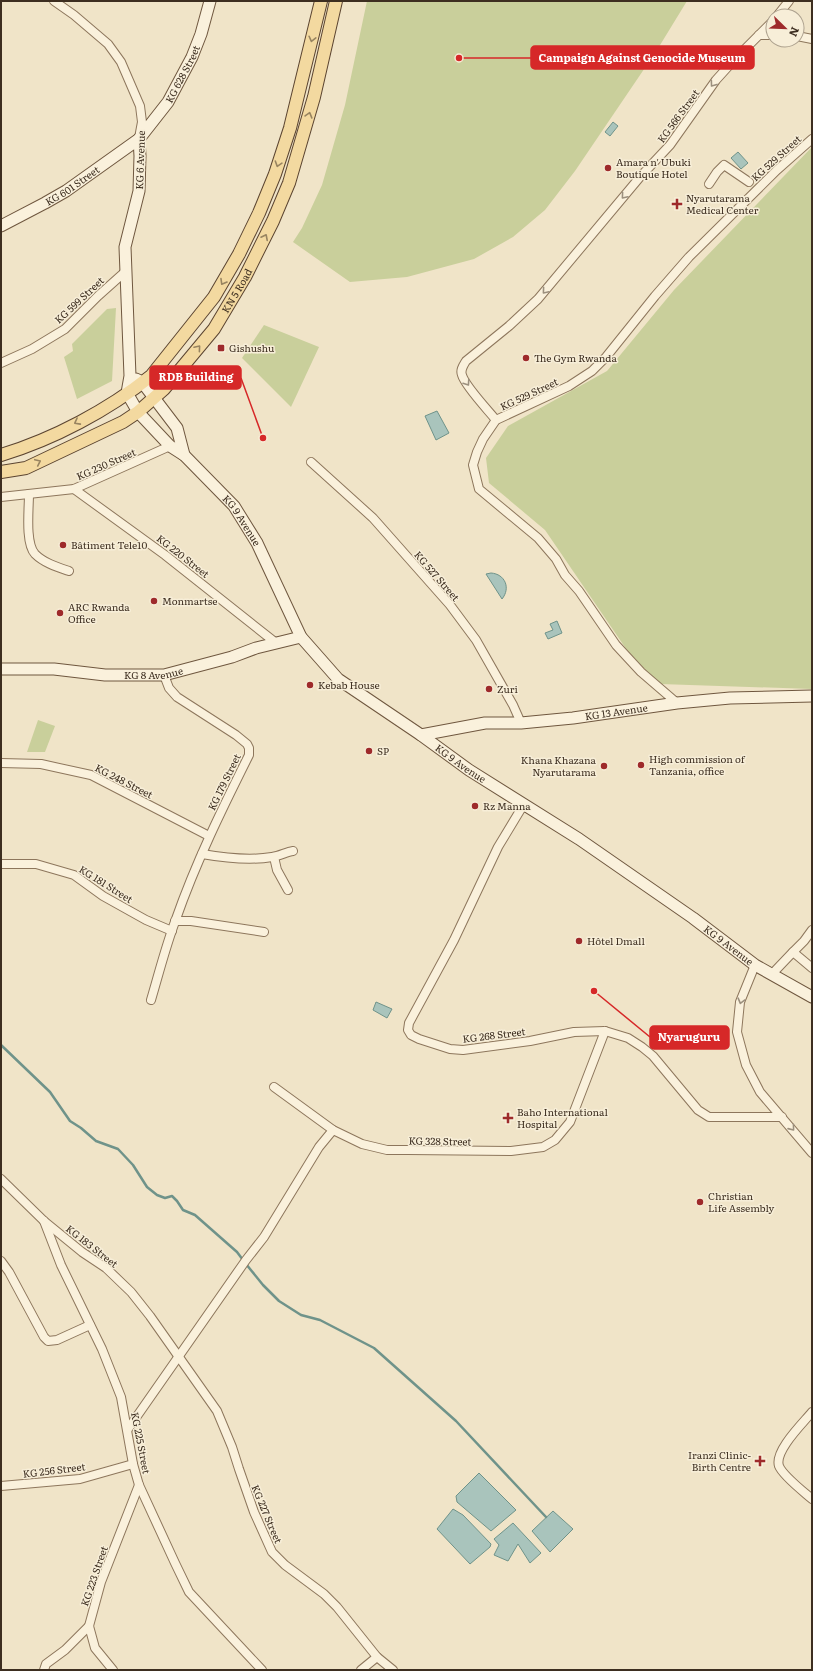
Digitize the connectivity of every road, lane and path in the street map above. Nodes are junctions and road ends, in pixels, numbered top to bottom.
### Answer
1 (54, 1) edge
2 (210, 1) edge
3 (321, 1) edge
4 (336, 1) edge
5 (765, 29) edge
6 (759, 35) junction
7 (765, 35) edge
8 (139, 139) junction
9 (812, 139) edge
10 (749, 182) dead end
11 (709, 184) dead end
12 (4, 222) edge
13 (126, 271) junction
14 (1, 363) edge
15 (130, 376) junction
16 (142, 382) junction
17 (127, 393) junction
18 (153, 398) junction
19 (138, 412) junction
20 (496, 420) junction
21 (170, 446) junction
22 (1, 455) edge
23 (184, 456) junction
24 (311, 462) dead end
25 (1, 472) edge
26 (74, 489) junction
27 (29, 494) junction
28 (1, 497) edge
29 (68, 571) dead end
30 (302, 637) junction
31 (276, 643) junction
32 (1, 669) edge
33 (164, 675) junction
34 (812, 696) edge
35 (678, 703) junction
36 (522, 723) junction
37 (421, 736) junction
38 (1, 763) edge
39 (524, 804) junction
40 (209, 836) junction
41 (294, 851) dead end
42 (202, 854) junction
43 (274, 857) junction
44 (1, 864) edge
45 (288, 890) dead end
46 (175, 921) junction
47 (812, 930) edge
48 (172, 931) junction
49 (264, 932) dead end
50 (793, 952) junction
51 (755, 965) junction
52 (812, 968) edge
53 (772, 974) junction
54 (812, 997) edge
55 (151, 1000) dead end
56 (605, 1031) junction
57 (274, 1087) dead end
58 (782, 1116) junction
59 (333, 1130) junction
60 (812, 1153) edge
61 (1, 1179) edge
62 (44, 1221) junction
63 (1, 1261) edge
64 (90, 1325) junction
65 (179, 1355) junction
66 (812, 1412) edge
67 (128, 1429) junction
68 (133, 1464) junction
69 (139, 1485) junction
70 (1, 1486) edge
71 (812, 1499) edge
72 (89, 1626) junction
73 (377, 1656) junction
74 (44, 1670) edge
75 (113, 1670) edge
76 (262, 1670) edge
77 (361, 1670) edge
78 (393, 1670) edge

1 - 8 street, KG 6 Avenue
2 - 8 main road, KG 628 Street
3 -> 16 main road, KN 5 Road
18 -> 4 main road, KN 5 Road
5 - 6 street, KG 566 Street
6 - 7 street
6 -> 20 street, KG 566 Street
8 - 12 main road, KG 601 Street
8 - 13 main road, KG 6 Avenue
9 - 20 street, KG 529 Street
10 - 11 street
13 - 14 street, KG 599 Street
13 - 15 main road, KG 6 Avenue
15 - 16 main road
15 - 17 main road, KG 6 Avenue
16 - 17 main road, KN 5 Road
16 - 18 main road
17 - 19 main road, KG 9 Avenue
17 -> 22 main road, KN 5 Road
18 - 19 main road, KN 5 Road
18 - 23 main road
19 - 21 main road, KG 9 Avenue
25 -> 19 main road, KN 5 Road
20 - 35 street, KG 529 Street
21 - 23 main road, KG 9 Avenue
21 - 26 street, KG 230 Street
23 - 30 main road, KG 9 Avenue
24 - 36 street, KG 527 Street
26 - 27 street, KG 230 Street
26 - 31 street, KG 220 Street
27 - 28 street, KG 230 Street
27 - 29 street
30 - 31 main road, KG 8 Avenue
30 - 37 main road, KG 9 Avenue
31 - 33 main road, KG 8 Avenue
32 - 33 main road, KG 8 Avenue
33 - 40 street, KG 179 Street
34 - 35 main road, KG 13 Avenue
35 - 36 main road, KG 13 Avenue
36 - 37 main road, KG 13 Avenue
37 - 39 main road, KG 9 Avenue
38 - 40 street, KG 248 Street
39 - 51 main road, KG 9 Avenue
39 - 56 street, KG 268 Street
40 - 42 street, KG 179 Street
41 - 43 street
42 - 43 street
42 - 46 street, KG 179 Street
43 - 45 street
44 - 48 street, KG 181 Street
46 - 48 street, KG 179 Street
46 - 49 street
47 - 50 street
48 - 55 street, KG 179 Street
50 - 52 street
50 - 53 street
51 - 53 main road, KG 9 Avenue
51 -> 58 street
53 - 54 main road, KG 9 Avenue
56 - 58 street, KG 268 Street
56 - 59 street, KG 328 Street
57 - 59 street, KG 328 Street
58 -> 60 street
59 - 65 street
61 - 62 street, KG 183 Street
62 - 64 street, KG 225 Street
62 - 65 street, KG 183 Street
63 - 64 street
64 - 67 street, KG 225 Street
65 - 67 street
65 - 73 street, KG 227 Street
66 - 71 street
67 - 68 street, KG 225 Street
68 - 69 street, KG 225 Street
68 - 70 street, KG 256 Street
69 - 72 street, KG 223 Street
69 - 76 street, KG 225 Street
72 - 74 street
72 - 75 street
73 - 77 street
73 - 78 street, KG 227 Street

